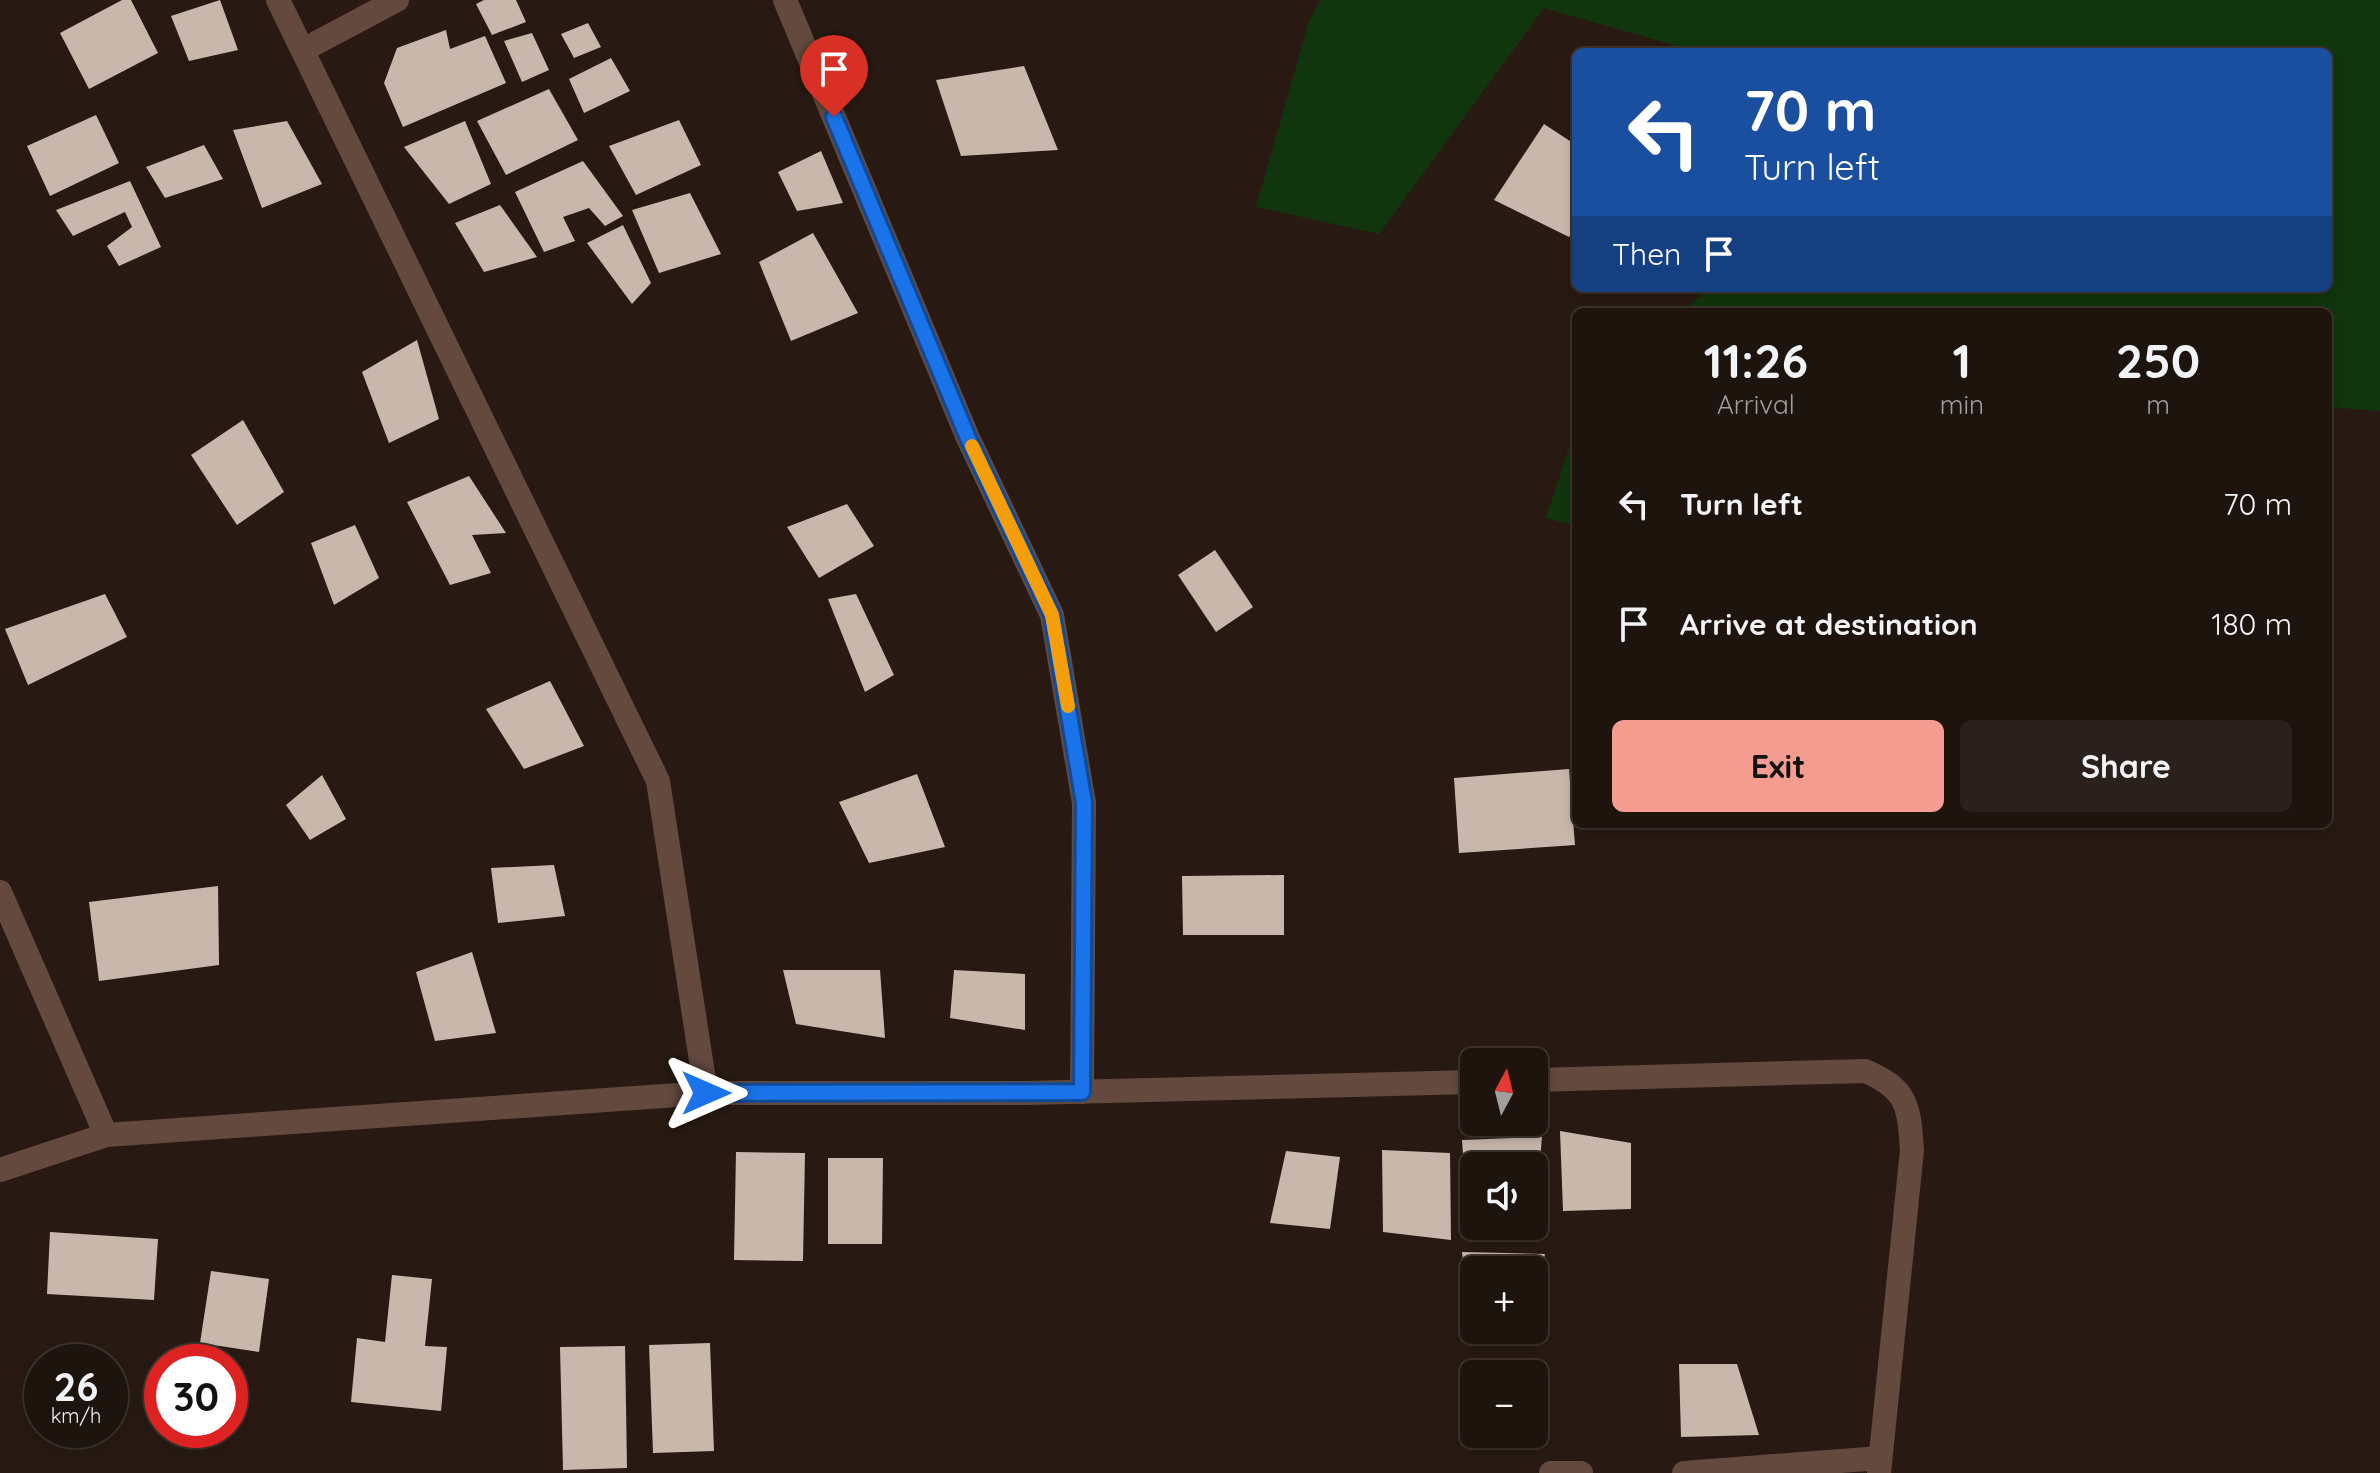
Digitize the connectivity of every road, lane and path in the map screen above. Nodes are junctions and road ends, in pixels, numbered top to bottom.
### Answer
1 (278, 0) edge
2 (397, 0) edge
3 (785, 0) edge
4 (303, 50) junction
5 (0, 892) edge
6 (1548, 1080) edge
7 (1460, 1082) edge
8 (1082, 1092) junction
9 (706, 1093) junction
10 (106, 1135) junction
11 (0, 1170) edge
12 (1879, 1466) edge
13 (1551, 1473) edge
14 (1581, 1473) edge
15 (1684, 1473) edge

1 - 4 street
2 - 4 street
3 - 8 street
4 - 9 street
5 - 10 street
6 - 12 street
7 - 8 street
8 - 9 street
9 - 10 street
10 - 11 street
12 - 15 street
13 - 14 street

